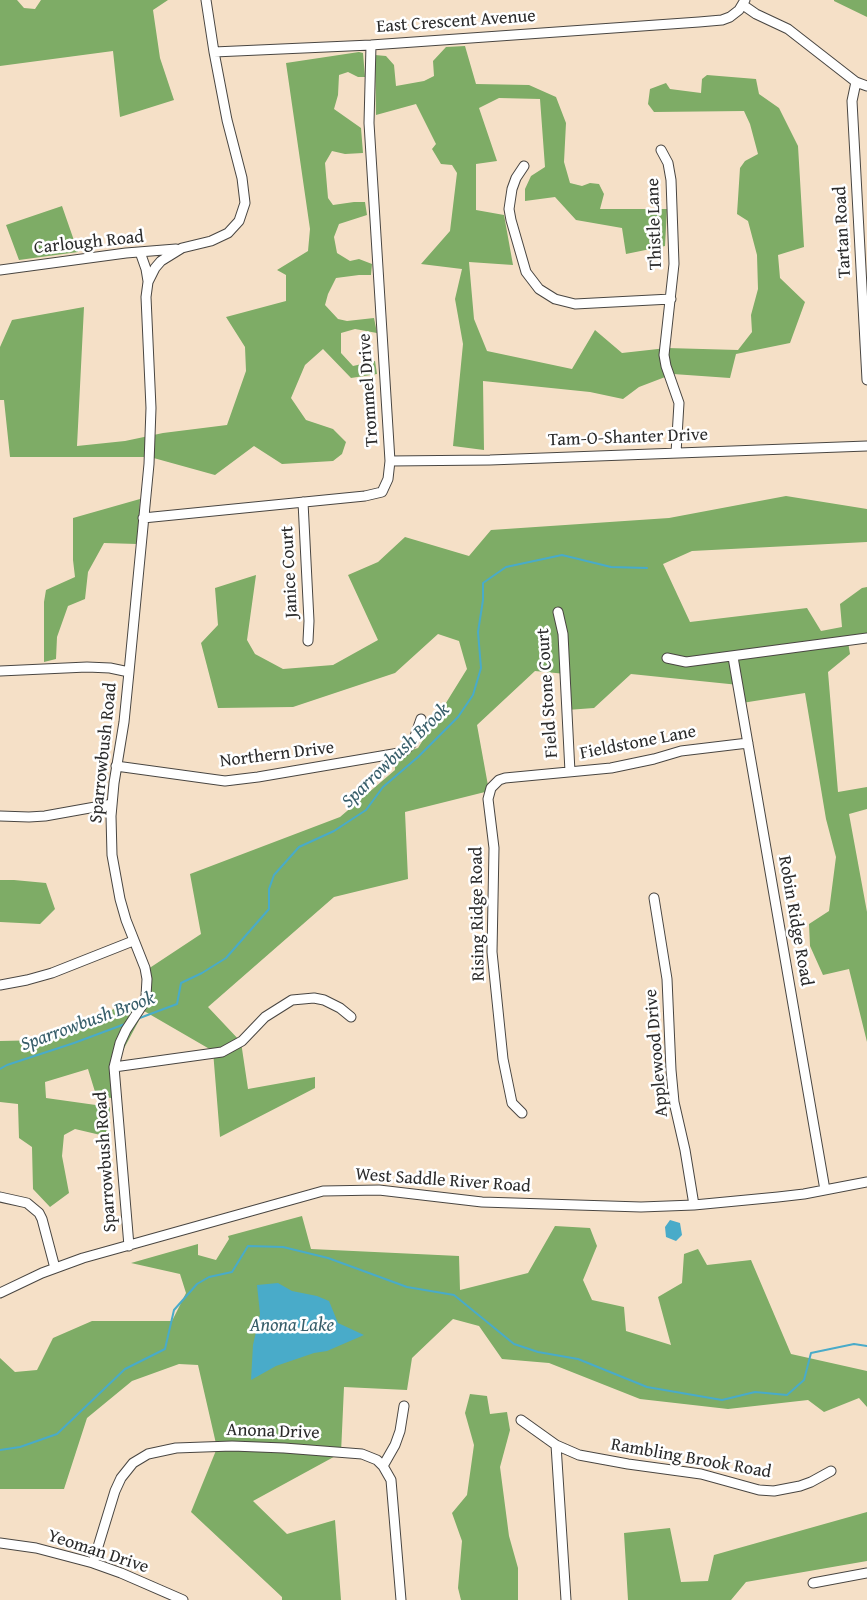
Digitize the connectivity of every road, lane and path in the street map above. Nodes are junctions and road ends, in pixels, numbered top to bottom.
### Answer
1 (206, 0) edge
2 (744, 3) edge
3 (371, 45) junction
4 (214, 52) junction
5 (856, 82) junction
6 (867, 86) edge
7 (661, 150) dead end
8 (524, 166) dead end
9 (182, 248) junction
10 (140, 252) junction
11 (0, 270) edge
12 (148, 282) junction
13 (671, 299) junction
14 (867, 380) edge
15 (867, 446) edge
16 (676, 452) junction
17 (390, 461) junction
18 (303, 502) junction
19 (143, 518) junction
20 (558, 612) dead end
21 (867, 638) edge
22 (308, 641) dead end
23 (733, 657) junction
24 (667, 658) dead end
25 (0, 671) edge
26 (129, 672) junction
27 (421, 719) dead end
28 (748, 743) junction
29 (116, 766) junction
30 (570, 772) junction
31 (504, 778) joint
32 (112, 804) junction
33 (0, 816) edge
34 (654, 898) dead end
35 (133, 941) junction
36 (0, 985) edge
37 (351, 1017) dead end
38 (114, 1067) junction
39 (522, 1113) dead end
40 (867, 1182) edge
41 (825, 1190) junction
42 (0, 1197) edge
43 (694, 1205) junction
44 (129, 1246) junction
45 (55, 1268) junction
46 (0, 1293) edge
47 (404, 1406) dead end
48 (521, 1420) dead end
49 (556, 1445) junction
50 (383, 1466) junction
51 (831, 1471) dead end
52 (0, 1543) edge
53 (93, 1563) junction
54 (867, 1573) edge
55 (813, 1583) dead end
56 (183, 1600) edge
57 (401, 1600) edge
58 (566, 1600) edge

1 - 4 street
2 - 3 street, East Crescent Avenue
2 - 5 street
3 - 4 street, East Crescent Avenue
3 - 17 street, Trommel Drive
4 - 9 street, Sparrowbush Road
5 - 6 street
5 - 14 street, Tartan Road
7 - 13 street, Thistle Lane
8 - 13 street
9 - 10 street, Carlough Road
9 - 12 street, Sparrowbush Road
10 - 11 street, Carlough Road
10 - 12 street, Sparrowbush Road
12 - 19 street, Sparrowbush Road
13 - 16 street, Thistle Lane
15 - 16 street, Tam-O-Shanter Drive
16 - 17 street, Tam-O-Shanter Drive
17 - 18 street, Trommel Drive
18 - 19 street, Trommel Drive
18 - 22 street, Janice Court
19 - 26 street, Sparrowbush Road
20 - 30 street, Field Stone Court
21 - 23 street
23 - 24 street
23 - 28 street, Robin Ridge Road
25 - 26 street
26 - 29 street, Sparrowbush Road
27 - 29 street, Northern Drive
28 - 30 street, Fieldstone Lane
28 - 41 street, Robin Ridge Road
29 - 32 street, Sparrowbush Road
30 - 31 street, Fieldstone Lane
31 - 39 street, Rising Ridge Road
32 - 33 street
32 - 35 street, Sparrowbush Road
34 - 43 street, Applewood Drive
35 - 36 street
35 - 38 street, Sparrowbush Road
37 - 38 street
38 - 44 street, Sparrowbush Road
40 - 41 street, West Saddle River Road
41 - 43 street, West Saddle River Road
42 - 45 street
43 - 44 street, West Saddle River Road
44 - 45 street, West Saddle River Road
45 - 46 street, West Saddle River Road
47 - 50 street
48 - 49 street, Rambling Brook Road
49 - 51 street, Rambling Brook Road
49 - 58 street
50 - 53 street, Anona Drive
50 - 57 street
52 - 53 street, Yeoman Drive
53 - 56 street, Yeoman Drive
54 - 55 street

